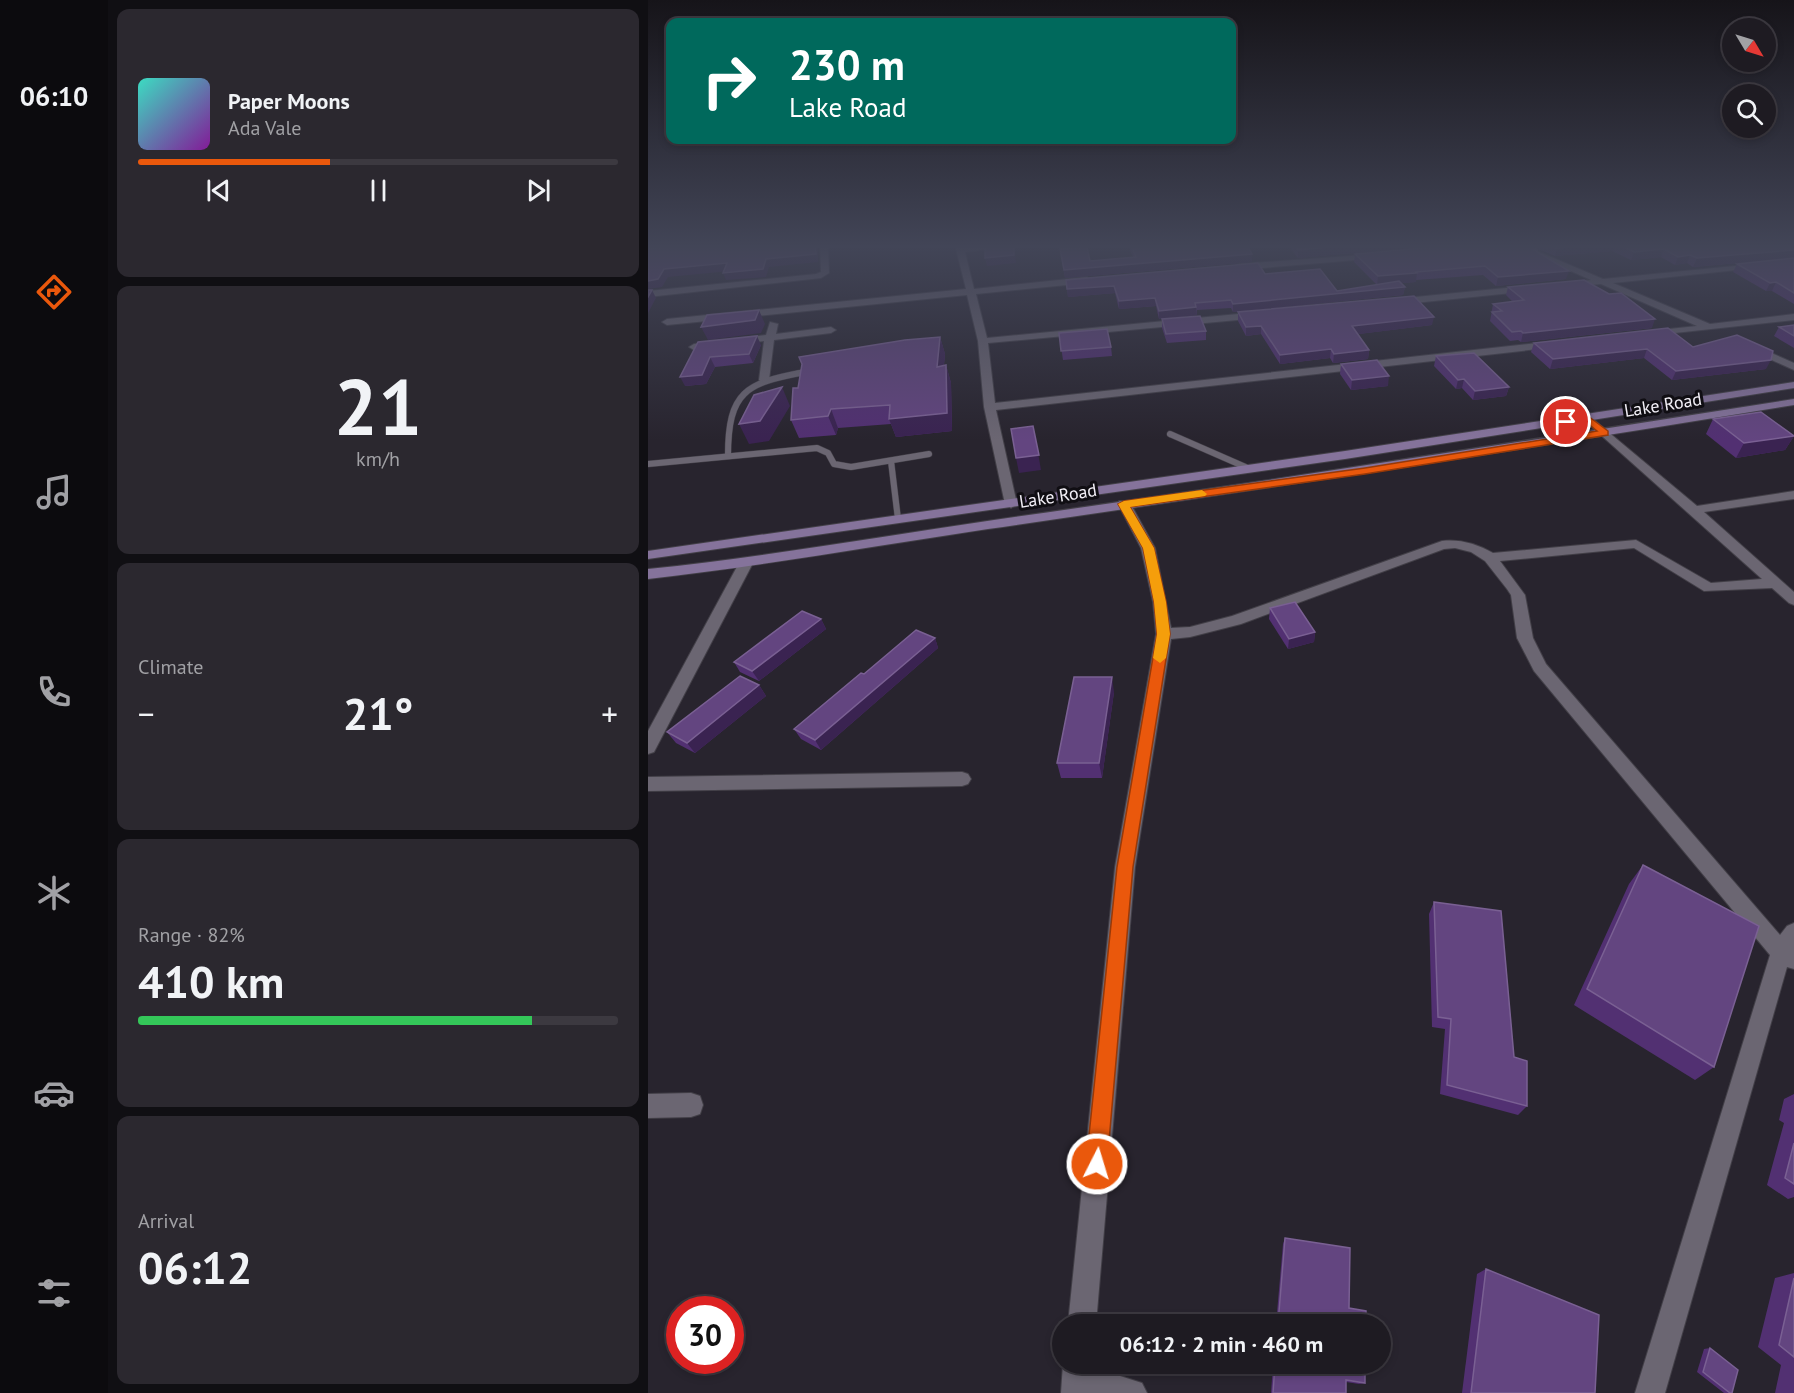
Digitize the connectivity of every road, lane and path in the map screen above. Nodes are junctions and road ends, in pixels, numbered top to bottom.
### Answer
1 (784, 310) edge
2 (975, 310) edge
3 (1669, 310) edge
4 (1264, 315) edge
5 (1794, 317) edge
6 (667, 322) dead end
7 (773, 324) dead end
8 (1710, 328) junction
9 (831, 330) dead end
10 (1641, 335) edge
11 (1731, 338) edge
12 (771, 339) junction
13 (983, 341) junction
14 (1572, 342) edge
15 (1742, 342) edge
16 (694, 347) edge
17 (1794, 367) edge
18 (822, 368) edge
19 (764, 380) junction
20 (1794, 385) edge
21 (1794, 402) edge
22 (990, 406) junction
23 (1588, 418) junction
24 (1605, 433) junction
25 (1170, 434) dead end
26 (929, 454) dead end
27 (728, 456) junction
28 (891, 460) junction
29 (648, 464) edge
30 (1250, 469) junction
31 (1794, 495) edge
32 (1011, 504) junction
33 (1124, 504) junction
34 (1694, 510) junction
35 (898, 519) junction
36 (648, 555) edge
37 (1490, 558) junction
38 (746, 563) junction
39 (648, 574) edge
40 (1775, 583) junction
41 (1794, 600) edge
42 (1164, 634) junction
43 (648, 747) edge
44 (962, 779) dead end
45 (648, 784) edge
46 (1794, 933) edge
47 (1788, 955) edge
48 (691, 1105) dead end
49 (648, 1106) edge
50 (1083, 1314) edge
51 (1077, 1378) edge
52 (1132, 1393) edge
53 (1650, 1393) edge

1 - 6 street
2 - 13 street
3 - 8 street
4 - 13 street
5 - 8 street
7 - 12 street
8 - 10 street
8 - 11 street
9 - 12 street
12 - 16 street
12 - 19 street
13 - 22 street
14 - 22 street
15 - 17 street
18 - 19 lane
19 - 27 lane
20 - 23 main road, Lake Road
21 - 24 main road, Lake Road
22 - 32 street
23 - 24 street
23 - 30 main road, Lake Road
24 - 33 main road, Lake Road
24 - 34 street
25 - 30 lane
26 - 28 lane
27 - 28 lane
27 - 29 lane
28 - 35 lane
30 - 32 main road, Lake Road
31 - 34 street
32 - 35 main road, Lake Road
33 - 38 main road, Lake Road
33 - 42 street
34 - 40 street
35 - 36 main road, Lake Road
37 - 40 street
37 - 42 street
37 - 47 street
38 - 39 main road, Lake Road
38 - 43 street
40 - 41 street
42 - 50 street
44 - 45 street
46 - 47 street
47 - 53 street
48 - 49 street
51 - 52 street

